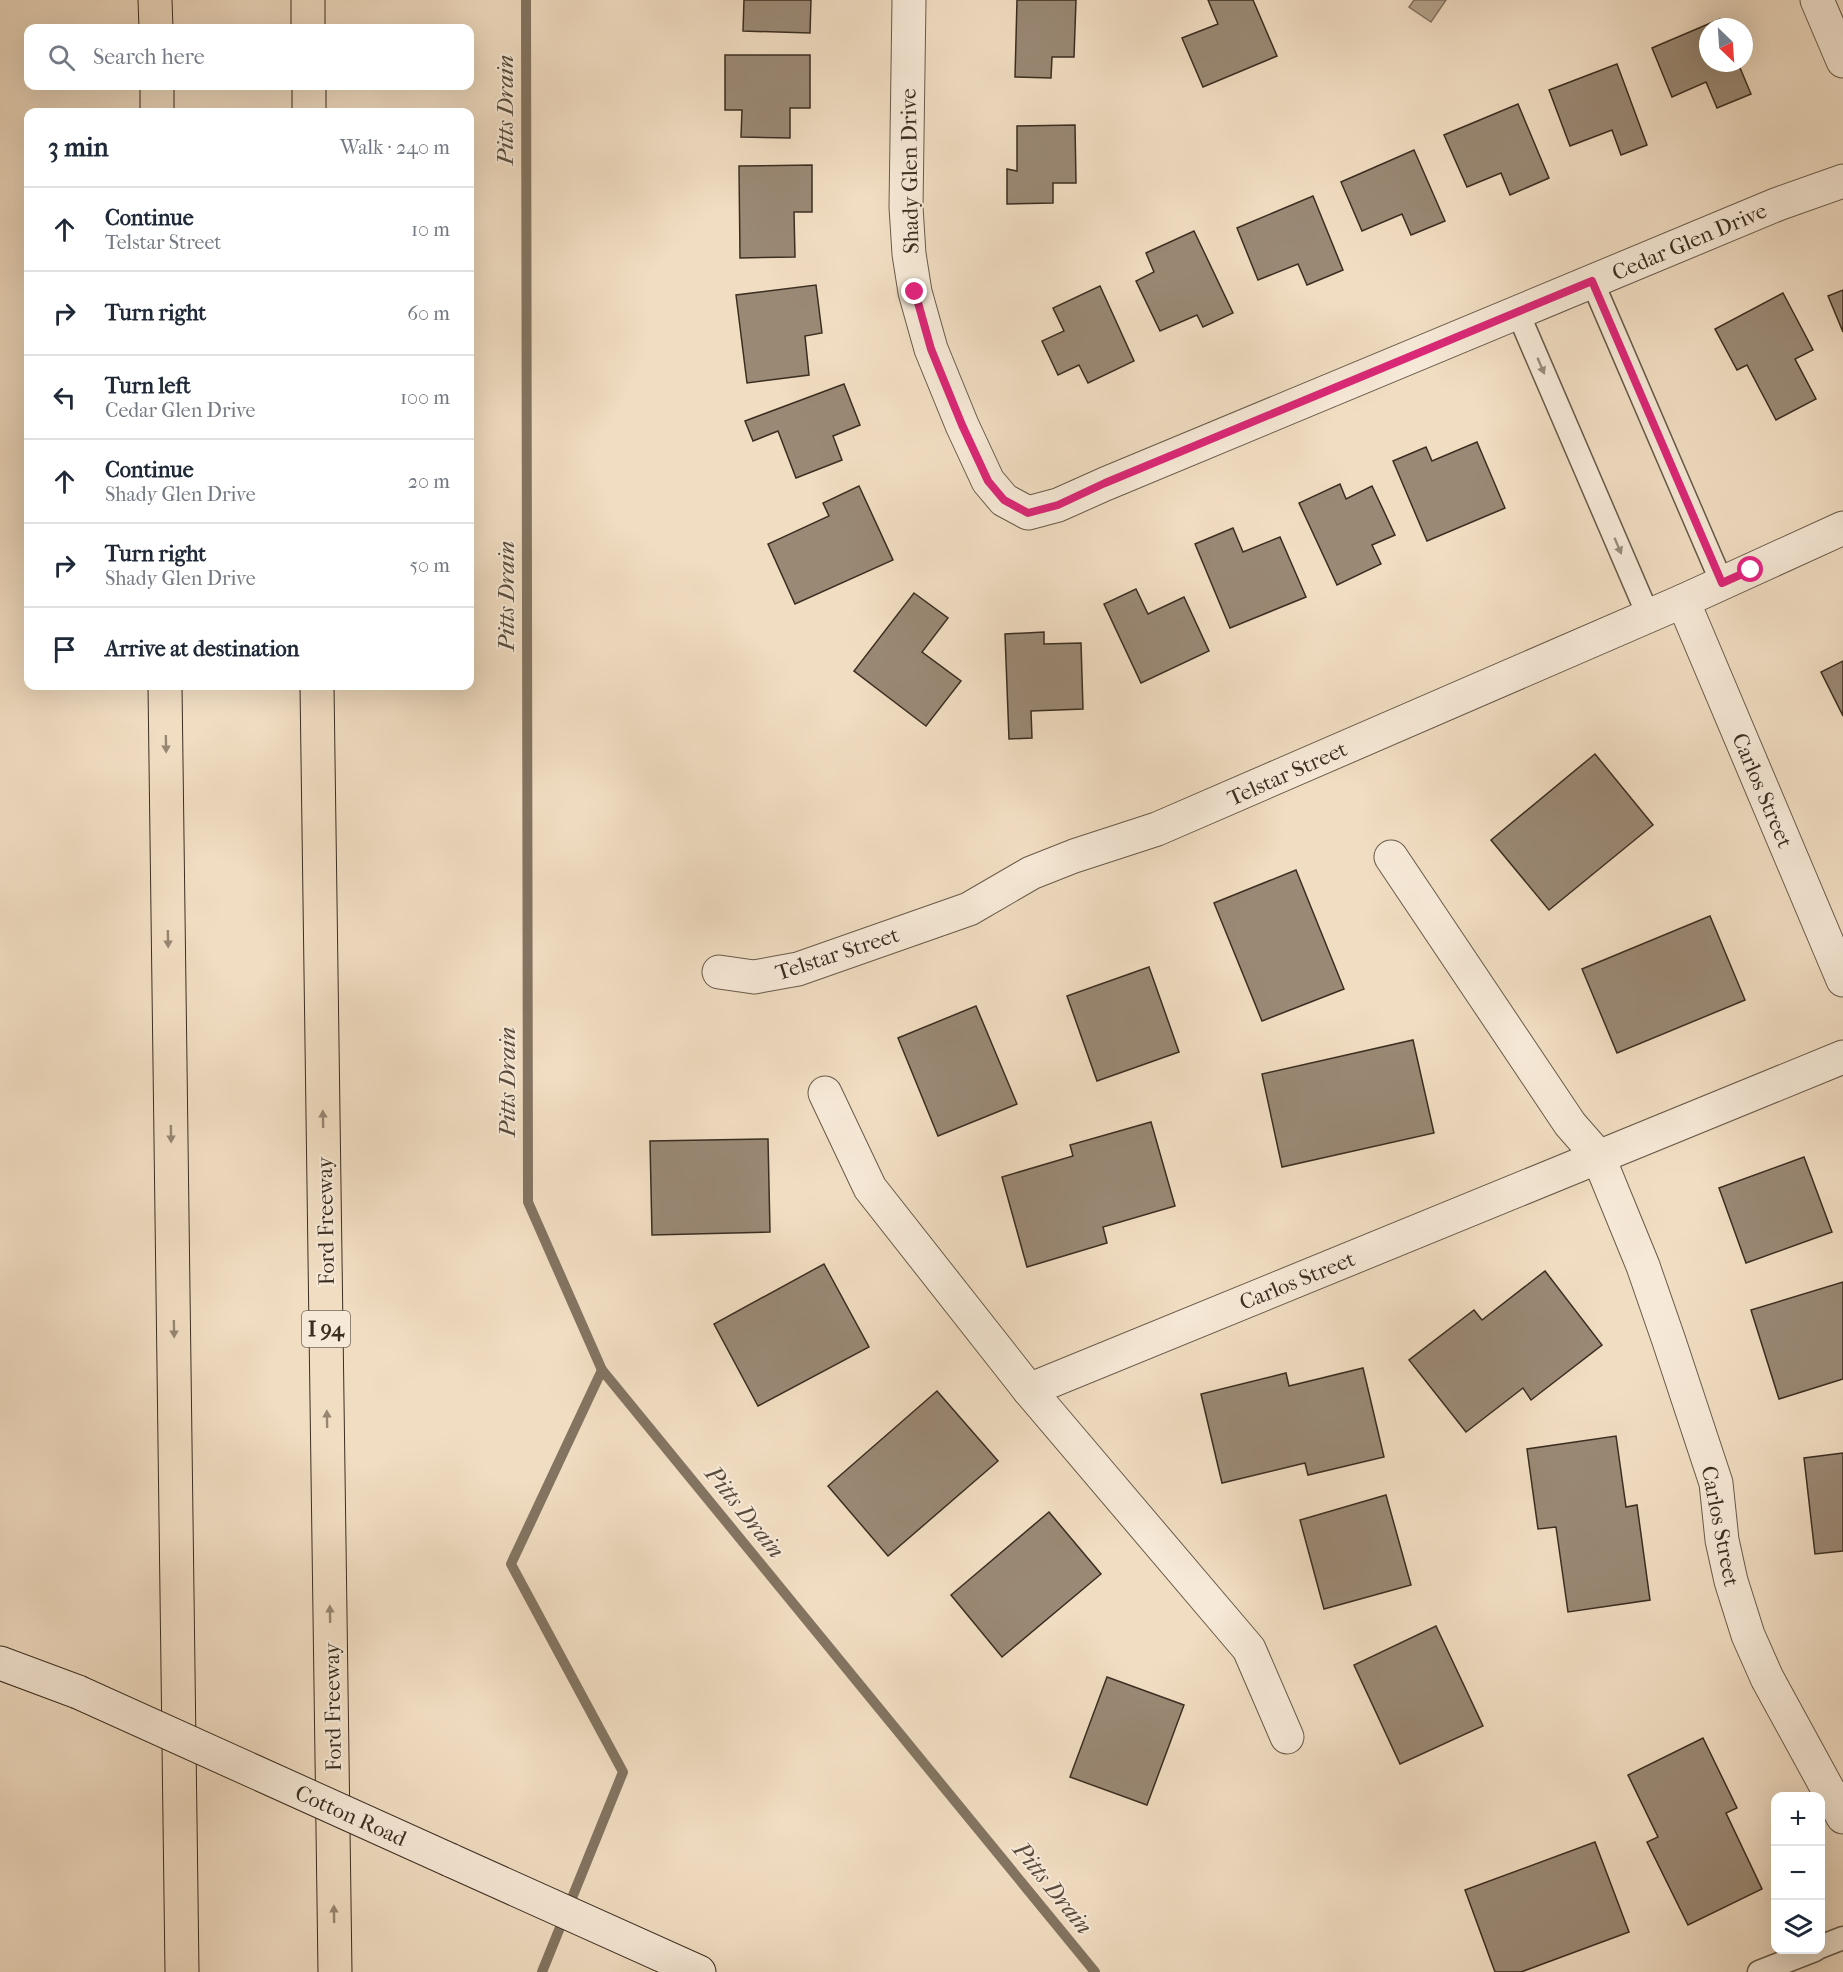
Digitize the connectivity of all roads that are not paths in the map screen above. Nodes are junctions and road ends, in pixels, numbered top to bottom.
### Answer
1 (155, 0) edge
2 (308, 0) edge
3 (909, 0) edge
4 (1817, 0) edge
5 (156, 24) edge
6 (308, 24) edge
7 (1843, 61) edge
8 (157, 90) edge
9 (309, 90) edge
10 (157, 108) edge
11 (309, 108) edge
12 (1843, 182) edge
13 (1592, 281) junction
14 (1518, 312) junction
15 (1105, 483) joint
16 (1843, 528) edge
17 (1722, 583) junction
18 (1683, 601) junction
19 (1648, 615) junction
20 (165, 690) edge
21 (317, 690) edge
22 (1391, 857) dead end
23 (719, 972) dead end
24 (1843, 980) edge
25 (1843, 1057) edge
26 (825, 1093) dead end
27 (1598, 1156) junction
28 (1029, 1390) junction
29 (0, 1663) edge
30 (1287, 1737) dead end
31 (1843, 1817) edge
32 (1843, 1938) edge
33 (1825, 1945) edge
34 (1805, 1954) edge
35 (182, 1972) edge
36 (335, 1972) edge
37 (699, 1972) edge
38 (1759, 1972) edge

1 - 5 highway
2 - 6 highway
3 - 15 street, Shady Glen Drive
4 - 7 street
8 - 10 highway
9 - 11 highway
12 - 13 street, Cedar Glen Drive
13 - 14 street, Cedar Glen Drive
13 - 17 lane
14 - 15 street, Cedar Glen Drive
14 -> 19 lane
16 - 17 street, Telstar Street
17 - 18 street, Telstar Street
18 - 19 street, Telstar Street
18 - 24 street, Carlos Street
19 - 23 street, Telstar Street
20 -> 35 highway
36 -> 21 highway, Ford Freeway / I 94
22 - 27 street, Carlos Street
25 - 27 street, Carlos Street
26 - 28 street
27 - 28 street, Carlos Street
27 - 31 street, Carlos Street
28 - 30 street
29 - 37 street, Cotton Road, bridge
32 - 33 lane
34 - 38 lane

